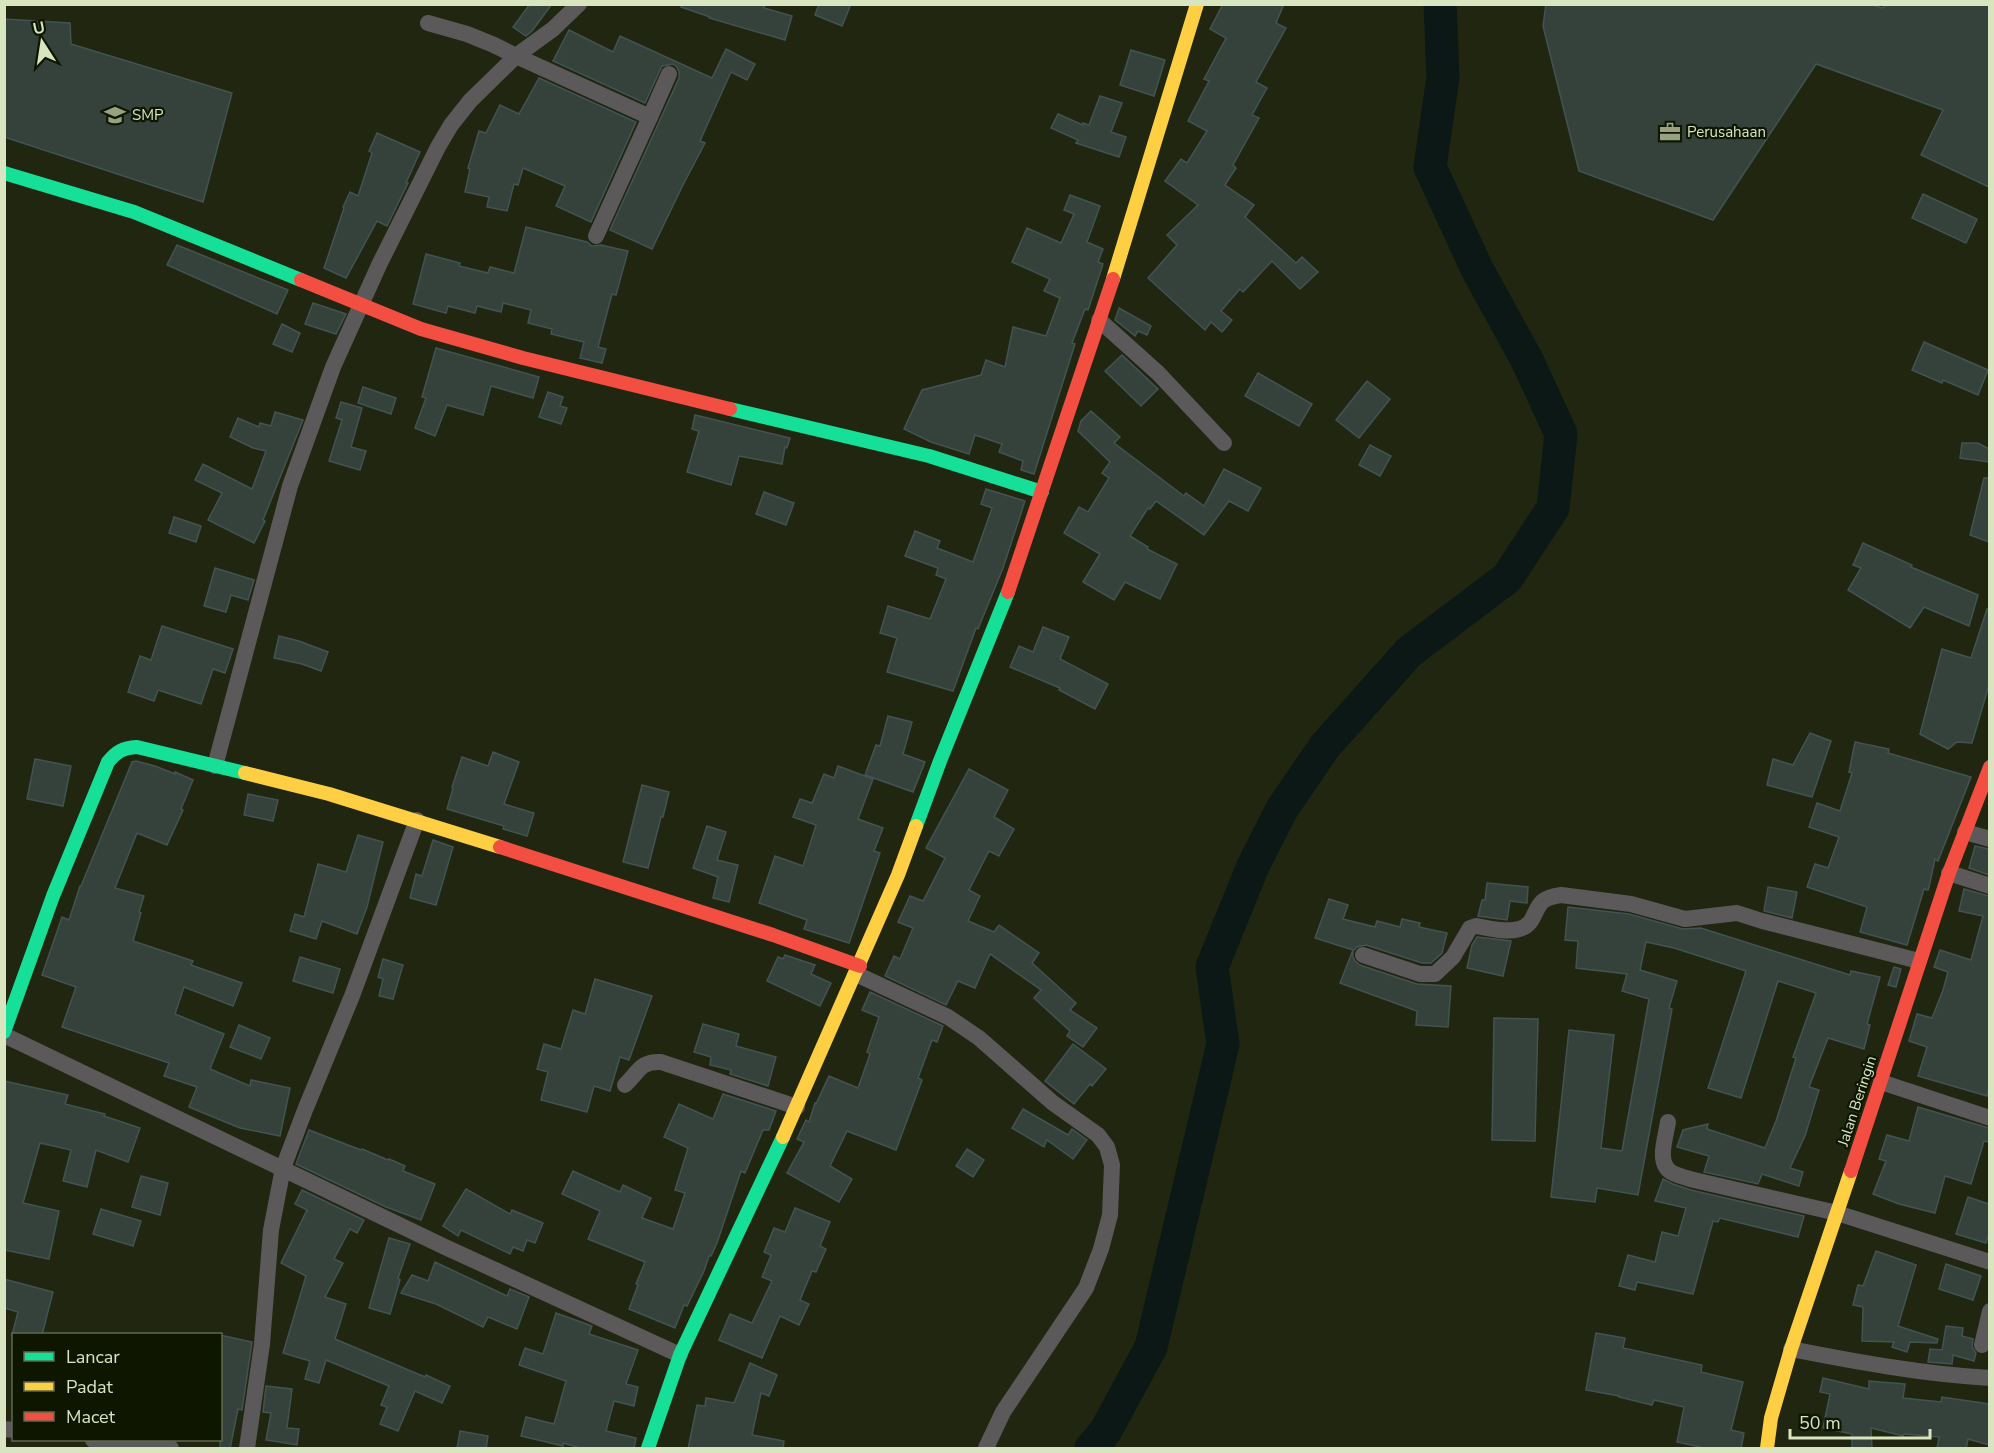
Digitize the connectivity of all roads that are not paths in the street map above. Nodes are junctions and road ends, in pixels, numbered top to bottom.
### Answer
1 (579, 4) edge
2 (1197, 4) edge
3 (428, 23) dead end
4 (516, 56) junction
5 (669, 74) dead end
6 (650, 117) junction
7 (4, 173) edge
8 (596, 236) dead end
9 (362, 305) junction
10 (1099, 320) junction
11 (1224, 443) dead end
12 (1042, 492) junction
13 (215, 765) junction
14 (1989, 767) edge
15 (417, 820) junction
16 (1965, 832) junction
17 (1989, 839) edge
18 (1949, 873) junction
19 (1989, 886) edge
20 (1363, 954) dead end
21 (1919, 961) junction
22 (858, 970) junction
23 (4, 1034) edge
24 (1881, 1083) junction
25 (625, 1085) dead end
26 (797, 1107) junction
27 (1989, 1118) edge
28 (1668, 1122) dead end
29 (283, 1168) junction
30 (1837, 1213) junction
31 (1989, 1262) edge
32 (1989, 1311) edge
33 (1983, 1345) dead end
34 (1791, 1349) junction
35 (680, 1355) junction
36 (1989, 1378) edge
37 (102, 1441) edge
38 (171, 1449) edge
39 (247, 1449) edge
40 (648, 1449) edge
41 (986, 1449) edge
42 (1767, 1449) edge

1 - 4 street
2 - 10 street
3 - 4 street
4 - 6 street
4 - 9 street
5 - 6 street
6 - 8 street
7 - 9 street
9 - 12 street
9 - 13 street
10 - 11 street
10 - 12 street
12 - 22 street
13 - 15 street
13 - 23 street
14 - 16 street, Jalan Beringin
15 - 22 street
15 - 29 street
16 - 17 street
16 - 18 street, Jalan Beringin
18 - 19 street
18 - 21 street, Jalan Beringin
20 - 21 street
21 - 24 street, Jalan Beringin
22 - 26 street
22 - 41 street
23 - 29 street
24 - 27 street
24 - 30 street, Jalan Beringin
25 - 26 street
26 - 35 street
28 - 30 street
29 - 35 street
29 - 39 street
30 - 31 street
30 - 34 street, Jalan Beringin
32 - 33 street
34 - 36 street
34 - 42 street, Jalan Beringin
35 - 40 street
37 - 38 street

